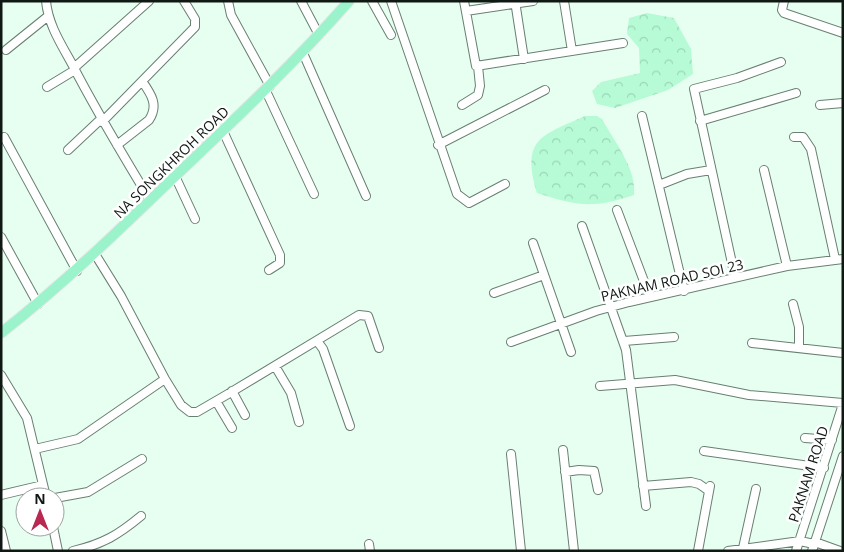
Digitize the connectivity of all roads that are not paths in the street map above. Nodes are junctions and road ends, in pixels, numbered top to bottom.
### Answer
1 (46, 1) edge
2 (149, 1) edge
3 (184, 1) edge
4 (228, 1) edge
5 (349, 1) edge
6 (372, 1) edge
7 (391, 1) edge
8 (464, 1) edge
9 (533, 1) edge
10 (564, 1) edge
11 (784, 1) edge
12 (304, 2) edge
13 (515, 3) edge
14 (466, 11) junction
15 (47, 17) junction
16 (843, 33) edge
17 (319, 35) junction
18 (391, 35) dead end
19 (623, 44) dead end
20 (6, 50) dead end
21 (572, 50) junction
22 (302, 52) junction
23 (524, 59) junction
24 (782, 62) dead end
25 (478, 66) junction
26 (74, 69) junction
27 (142, 81) junction
28 (47, 87) dead end
29 (268, 88) junction
30 (545, 90) dead end
31 (796, 92) dead end
32 (843, 104) edge
33 (462, 105) dead end
34 (820, 105) dead end
35 (642, 116) dead end
36 (102, 120) junction
37 (700, 121) junction
38 (223, 131) junction
39 (4, 137) dead end
40 (794, 137) dead end
41 (117, 145) junction
42 (438, 145) junction
43 (68, 150) dead end
44 (711, 170) junction
45 (764, 170) dead end
46 (176, 176) junction
47 (505, 184) dead end
48 (659, 185) junction
49 (314, 194) dead end
50 (366, 196) dead end
51 (150, 200) junction
52 (618, 210) dead end
53 (196, 219) dead end
54 (582, 226) dead end
55 (1, 237) edge
56 (533, 243) dead end
57 (95, 254) junction
58 (839, 259) edge
59 (787, 266) junction
60 (269, 270) dead end
61 (77, 271) junction
62 (544, 274) junction
63 (735, 278) junction
64 (684, 291) junction
65 (494, 294) dead end
66 (650, 297) junction
67 (38, 304) junction
68 (793, 304) dead end
69 (612, 307) junction
70 (561, 324) junction
71 (2, 332) edge
72 (674, 337) dead end
73 (317, 340) junction
74 (624, 341) junction
75 (511, 342) dead end
76 (752, 343) dead end
77 (380, 348) dead end
78 (799, 348) junction
79 (571, 352) dead end
80 (843, 353) edge
81 (275, 366) junction
82 (1, 375) edge
83 (165, 379) junction
84 (631, 384) junction
85 (600, 386) dead end
86 (232, 391) junction
87 (216, 401) junction
88 (843, 404) edge
89 (245, 415) dead end
90 (298, 422) dead end
91 (350, 426) dead end
92 (232, 428) dead end
93 (805, 438) dead end
94 (832, 440) junction
95 (35, 449) junction
96 (563, 450) dead end
97 (704, 451) dead end
98 (511, 454) dead end
99 (843, 456) edge
100 (142, 459) dead end
101 (824, 468) junction
102 (565, 472) junction
103 (43, 485) joint
104 (643, 486) junction
105 (756, 489) dead end
106 (598, 490) dead end
107 (1, 495) edge
108 (65, 496) edge
109 (646, 506) dead end
110 (141, 516) dead end
111 (1, 531) edge
112 (55, 537) edge
113 (800, 541) junction
114 (814, 546) edge
115 (743, 548) junction
116 (6, 551) edge
117 (58, 551) edge
118 (73, 551) edge
119 (521, 551) edge
120 (574, 551) edge
121 (698, 551) edge
122 (728, 551) edge
123 (796, 551) edge
124 (840, 551) edge

1 - 15 street
2 - 26 street
3 - 27 street
4 - 29 street
5 - 17 main road, NA SONGKHROH ROAD
6 - 18 street
7 - 42 street
8 - 14 street
9 - 13 street
10 - 21 street
11 - 16 street
12 - 17 street
13 - 14 street
13 - 23 street
14 - 25 street
15 - 20 street
15 - 26 street
17 - 22 main road, NA SONGKHROH ROAD
19 - 21 street
21 - 23 street
22 - 29 main road, NA SONGKHROH ROAD
22 - 50 street
23 - 25 street
24 - 37 street
25 - 33 street
26 - 28 street
26 - 36 street
27 - 36 street
27 - 41 street
29 - 38 main road, NA SONGKHROH ROAD
29 - 49 street
30 - 42 street
31 - 37 street
32 - 34 street
35 - 48 street
36 - 41 street
36 - 43 street
37 - 44 street
38 - 46 main road, NA SONGKHROH ROAD
38 - 60 street
39 - 61 street
40 - 58 street
41 - 51 street
42 - 47 street
44 - 48 street
44 - 63 street
45 - 59 street
46 - 51 main road, NA SONGKHROH ROAD
46 - 53 street
48 - 64 street
51 - 57 main road, NA SONGKHROH ROAD
52 - 66 street
54 - 69 street
55 - 67 street
56 - 62 street
57 - 61 main road, NA SONGKHROH ROAD
57 - 83 street
58 - 59 street, PAKNAM ROAD SOI 23
59 - 63 street, PAKNAM ROAD SOI 23
61 - 67 main road, NA SONGKHROH ROAD
62 - 65 street
62 - 70 street
63 - 64 street, PAKNAM ROAD SOI 23
64 - 66 street, PAKNAM ROAD SOI 23
66 - 69 street, PAKNAM ROAD SOI 23
67 - 71 main road, NA SONGKHROH ROAD
68 - 78 street
69 - 70 street, PAKNAM ROAD SOI 23
69 - 74 street
70 - 75 street, PAKNAM ROAD SOI 23
70 - 79 street
72 - 74 street
73 - 77 street
73 - 81 street
73 - 91 street
74 - 84 street
76 - 78 street
78 - 80 street
81 - 86 street
81 - 90 street
82 - 95 street
83 - 87 street
83 - 95 street
84 - 85 street
84 - 88 street
84 - 104 street
86 - 87 street
86 - 89 street
87 - 92 street
88 - 94 street, PAKNAM ROAD
93 - 94 street
94 - 101 street, PAKNAM ROAD
95 - 103 street
96 - 102 street
97 - 101 street
98 - 119 street
99 - 114 street, PAKNAM ROAD
100 - 108 street
101 - 113 street, PAKNAM ROAD
102 - 106 street
102 - 120 street
103 - 107 street
104 - 109 street
104 - 121 street
105 - 115 street
110 - 118 street
111 - 116 street
112 - 117 street
113 - 114 street
113 - 115 street
113 - 123 street, PAKNAM ROAD
114 - 124 street
115 - 122 street

